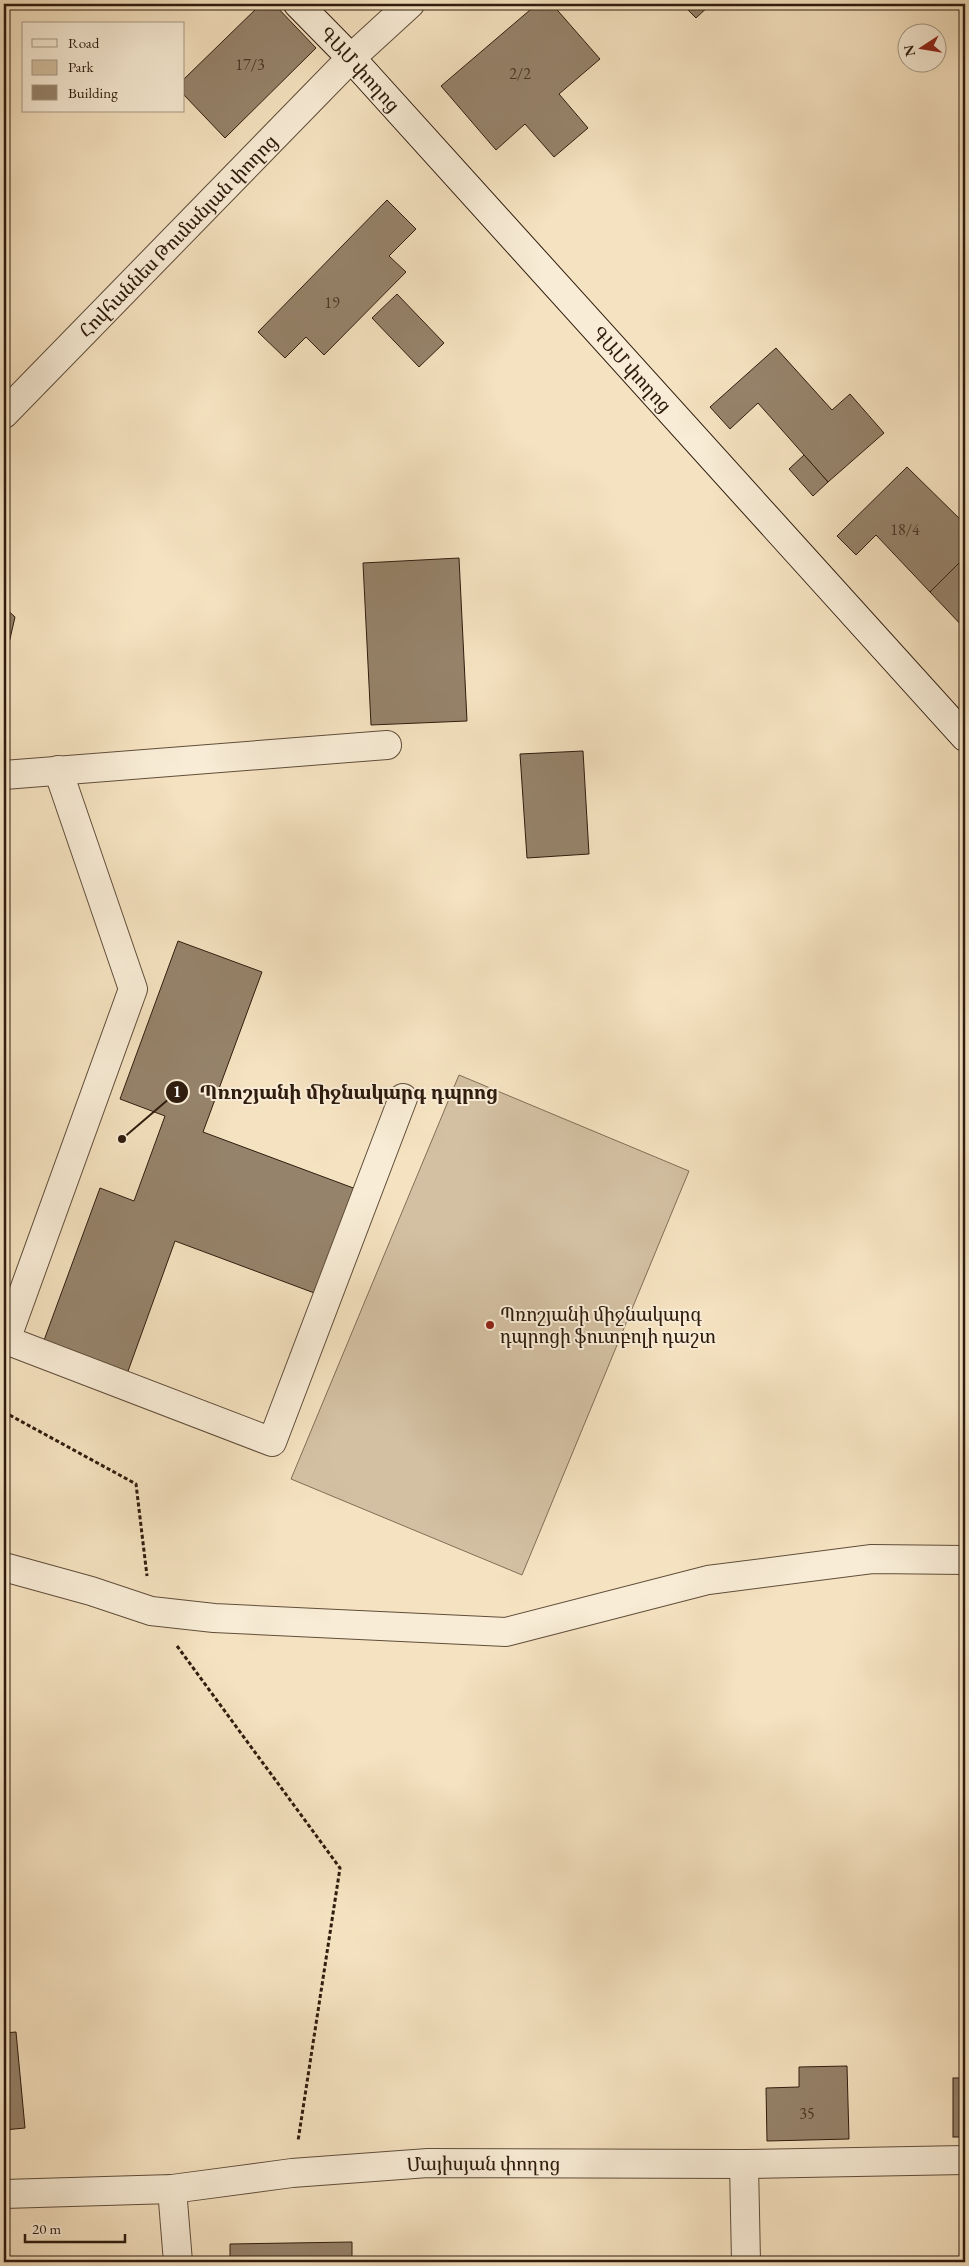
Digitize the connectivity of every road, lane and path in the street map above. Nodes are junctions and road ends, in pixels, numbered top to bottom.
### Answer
1 (298, 4) edge
2 (410, 4) edge
3 (351, 58) junction
4 (4, 414) edge
5 (965, 738) edge
6 (387, 745) dead end
7 (58, 770) junction
8 (4, 775) edge
9 (403, 1098) dead end
10 (4, 1412) edge
11 (965, 1560) edge
12 (4, 1567) edge
13 (151, 1611) junction
14 (965, 2160) edge
15 (744, 2164) junction
16 (292, 2173) junction
17 (172, 2189) junction
18 (4, 2194) edge
19 (178, 2262) edge
20 (746, 2262) edge

1 - 3 street, ԳԱՄ փողոց
2 - 3 street, Հովհաննես Թումանյան փողոց
3 - 4 street, Հովհաննես Թումանյան փողոց
3 - 5 street, ԳԱՄ փողոց
6 - 7 street
7 - 8 street
7 - 9 street
10 - 13 path
11 - 13 street
12 - 13 street
13 - 16 path
14 - 15 street, Մայիսյան փողոց
15 - 16 street, Մայիսյան փողոց
15 - 20 street
16 - 17 street, Մայիսյան փողոց
17 - 18 street, Մայիսյան փողոց
17 - 19 street

